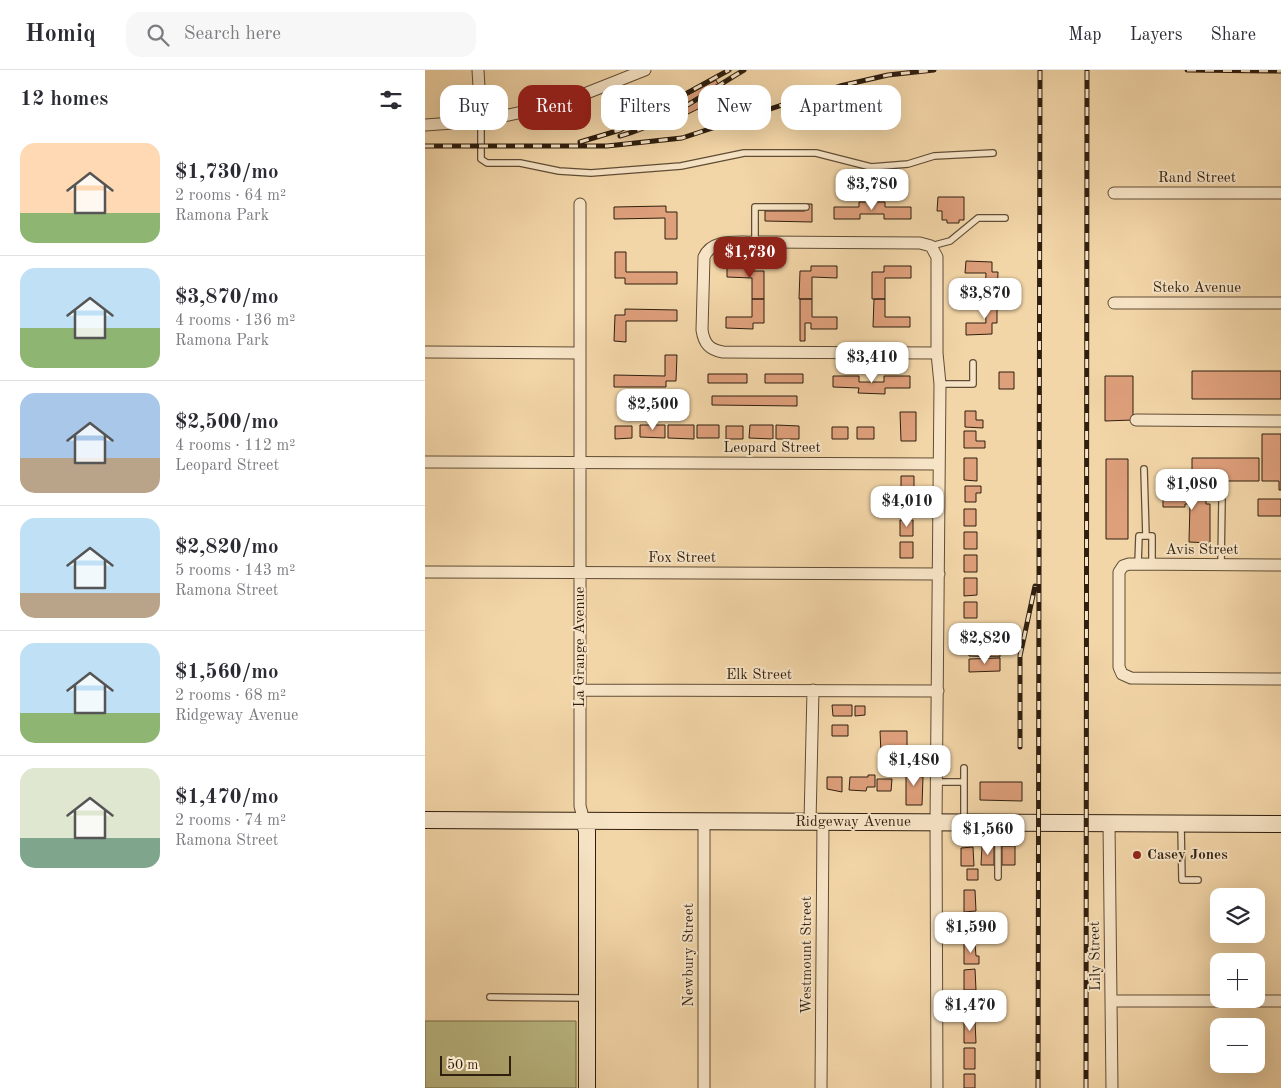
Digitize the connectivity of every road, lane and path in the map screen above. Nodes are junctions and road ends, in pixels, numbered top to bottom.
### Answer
1 (478, 70) edge
2 (645, 70) edge
3 (479, 85) edge
4 (508, 115) edge
5 (440, 124) edge
6 (425, 125) edge
7 (481, 130) edge
8 (993, 153) dead end
9 (1114, 193) dead end
10 (1281, 193) edge
11 (580, 204) dead end
12 (806, 207) dead end
13 (1005, 218) dead end
14 (755, 242) junction
15 (931, 246) junction
16 (1114, 303) dead end
17 (1281, 303) edge
18 (425, 352) edge
19 (937, 352) junction
20 (580, 353) junction
21 (973, 363) dead end
22 (940, 384) junction
23 (1136, 420) dead end
24 (1281, 421) edge
25 (425, 462) edge
26 (580, 462) junction
27 (939, 464) junction
28 (1144, 469) dead end
29 (1222, 500) dead end
30 (1146, 536) junction
31 (1138, 564) junction
32 (1152, 564) junction
33 (1221, 565) junction
34 (1281, 565) edge
35 (425, 572) edge
36 (580, 572) junction
37 (939, 574) junction
38 (1281, 679) edge
39 (581, 690) junction
40 (813, 690) junction
41 (938, 691) junction
42 (964, 768) dead end
43 (937, 782) junction
44 (964, 782) junction
45 (425, 820) edge
46 (584, 820) junction
47 (704, 822) junction
48 (816, 822) junction
49 (936, 823) junction
50 (964, 823) junction
51 (998, 823) junction
52 (1109, 824) junction
53 (1181, 824) junction
54 (1281, 824) edge
55 (998, 877) dead end
56 (1198, 880) dead end
57 (490, 997) dead end
58 (587, 998) junction
59 (1112, 1001) junction
60 (1281, 1001) edge
61 (587, 1088) edge
62 (704, 1088) edge
63 (821, 1088) edge
64 (937, 1088) edge
65 (1112, 1088) edge

1 - 3 street
2 - 4 street
5 - 6 street
7 - 8 lane
9 - 10 street, Rand Street
11 - 20 street, La Grange Avenue
12 - 14 lane
13 - 15 lane
14 - 15 street
14 - 19 street
15 - 19 street
16 - 17 street, Steko Avenue
18 - 20 street
19 - 22 street
20 - 26 street, La Grange Avenue
21 - 22 lane
22 - 27 street
23 - 24 street
25 - 26 street, Leopard Street
26 - 27 street, Leopard Street
26 - 36 street, La Grange Avenue
27 - 37 street
28 - 30 lane
29 - 33 lane
30 - 31 lane
30 - 32 lane
31 - 32 street, Avis Street
31 - 38 street, Avis Street
32 - 33 street, Avis Street
33 - 34 street, Avis Street
35 - 36 street, Fox Street
36 - 37 street, Fox Street
36 - 39 street, La Grange Avenue
37 - 41 street
39 - 40 street, Elk Street
39 - 46 street, La Grange Avenue
40 - 41 street, Elk Street
40 - 48 street, Westmount Street
41 - 43 street
42 - 44 lane
43 - 44 lane
43 - 49 street
44 - 50 lane
45 - 46 street, Ridgeway Avenue
46 - 47 street, Ridgeway Avenue
46 - 58 street, La Grange Avenue
47 - 48 street, Ridgeway Avenue
47 - 62 street, Newbury Street
48 - 49 street, Ridgeway Avenue
48 - 63 street, Westmount Street
49 - 50 street, Ridgeway Avenue
49 - 64 street
50 - 51 street, Ridgeway Avenue
51 - 52 street, Ridgeway Avenue
51 - 55 lane
52 - 53 street, Ridgeway Avenue
52 - 59 street, Lily Street
53 - 54 street, Ridgeway Avenue
53 - 56 lane
57 - 58 lane
58 - 61 street, La Grange Avenue
59 - 60 street
59 - 65 street, Lily Street

